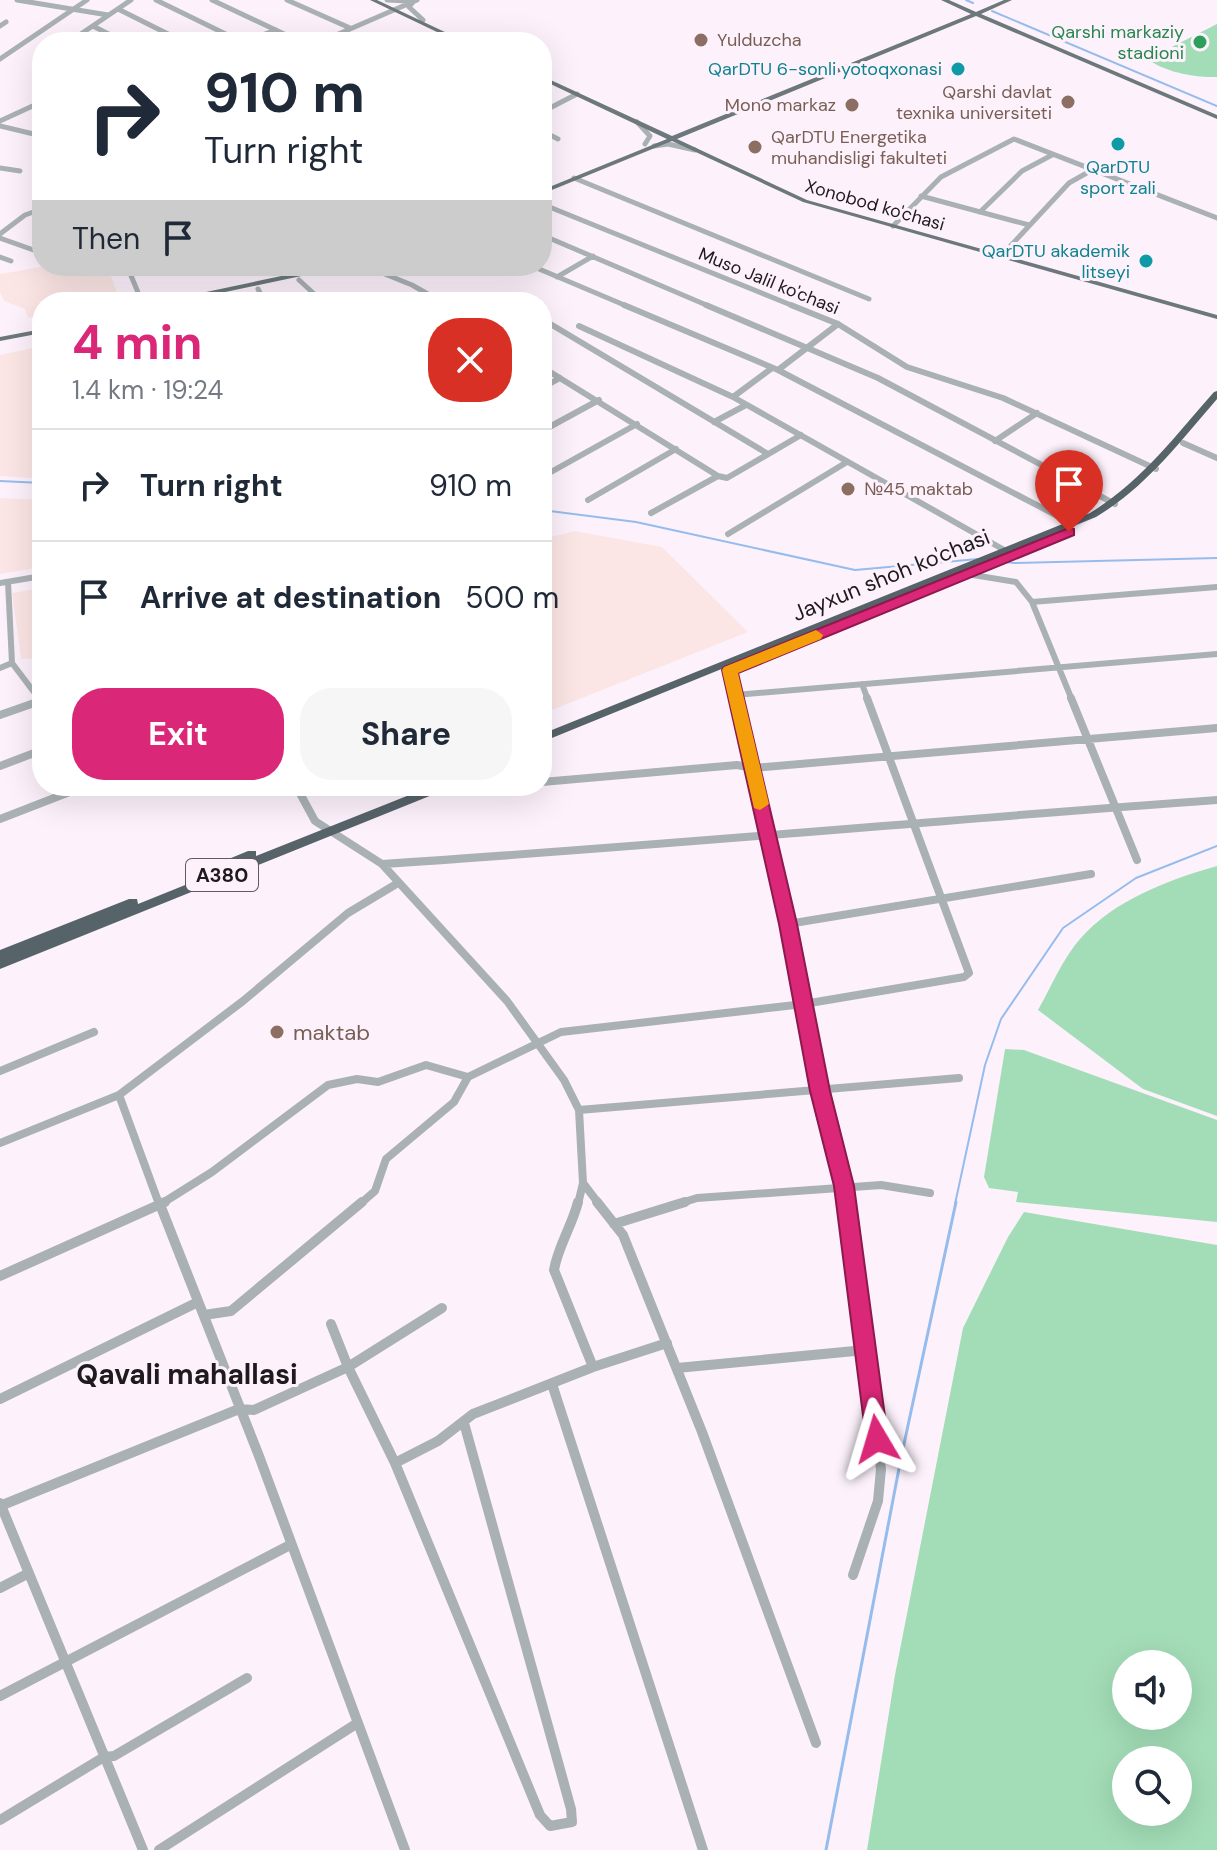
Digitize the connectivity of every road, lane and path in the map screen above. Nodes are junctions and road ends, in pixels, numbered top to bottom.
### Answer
1 (17, 0) edge
2 (87, 0) edge
3 (131, 0) edge
4 (156, 0) edge
5 (212, 0) edge
6 (287, 0) edge
7 (373, 0) edge
8 (384, 0) edge
9 (416, 0) edge
10 (944, 0) edge
11 (958, 0) edge
12 (996, 0) edge
13 (1009, 0) edge
14 (118, 9) junction
15 (396, 9) junction
16 (72, 10) junction
17 (975, 10) junction
18 (108, 15) junction
19 (423, 20) junction
20 (93, 26) junction
21 (352, 27) junction
22 (276, 30) junction
23 (40, 32) edge
24 (84, 32) edge
25 (105, 32) edge
26 (164, 32) edge
27 (222, 32) edge
28 (270, 32) edge
29 (280, 32) edge
30 (341, 32) edge
31 (443, 32) edge
32 (449, 32) edge
33 (32, 37) edge
34 (0, 59) edge
35 (552, 83) edge
36 (577, 94) junction
37 (32, 107) edge
38 (552, 107) edge
39 (1217, 114) edge
40 (637, 122) junction
41 (1, 126) edge
42 (32, 134) edge
43 (552, 136) edge
44 (667, 137) junction
45 (558, 139) dead end
46 (647, 145) junction
47 (695, 150) junction
48 (1052, 155) junction
49 (0, 168) edge
50 (1092, 170) junction
51 (20, 171) dead end
52 (574, 178) junction
53 (552, 185) edge
54 (552, 186) edge
55 (921, 196) junction
56 (552, 208) edge
57 (980, 212) junction
58 (32, 213) edge
59 (1217, 218) edge
60 (1029, 225) junction
61 (893, 226) junction
62 (0, 236) edge
63 (552, 239) edge
64 (32, 249) edge
65 (1002, 255) junction
66 (593, 256) junction
67 (0, 257) edge
68 (11, 261) dead end
69 (552, 275) edge
70 (292, 276) edge
71 (315, 276) edge
72 (384, 276) edge
73 (557, 277) junction
74 (299, 280) junction
75 (258, 289) junction
76 (216, 292) edge
77 (245, 292) edge
78 (260, 292) edge
79 (312, 292) edge
80 (424, 292) edge
81 (869, 299) dead end
82 (1217, 317) edge
83 (838, 324) junction
84 (552, 325) edge
85 (579, 326) dead end
86 (32, 331) edge
87 (0, 337) edge
88 (808, 346) junction
89 (775, 369) junction
90 (552, 373) edge
91 (560, 378) junction
92 (552, 382) edge
93 (1217, 394) edge
94 (733, 397) junction
95 (599, 400) junction
96 (746, 405) junction
97 (1217, 405) edge
98 (1037, 413) junction
99 (714, 422) junction
100 (637, 424) junction
101 (552, 426) edge
102 (801, 435) junction
103 (995, 441) junction
104 (1183, 443) junction
105 (676, 449) junction
106 (768, 454) junction
107 (1217, 458) edge
108 (847, 462) junction
109 (1156, 469) junction
110 (552, 471) edge
111 (718, 476) junction
112 (588, 500) dead end
113 (1115, 504) junction
114 (651, 513) dead end
115 (1073, 524) junction
116 (728, 534) dead end
117 (1010, 553) junction
118 (970, 569) junction
119 (32, 578) edge
120 (4, 583) edge
121 (1217, 587) edge
122 (1032, 602) junction
123 (1217, 654) edge
124 (12, 663) junction
125 (1057, 667) junction
126 (0, 668) edge
127 (730, 670) junction
128 (862, 684) junction
129 (32, 688) edge
130 (735, 695) junction
131 (32, 705) edge
132 (0, 715) edge
133 (1217, 728) edge
134 (552, 734) edge
135 (1090, 740) junction
136 (552, 742) edge
137 (32, 754) edge
138 (888, 758) junction
139 (0, 766) edge
140 (753, 768) junction
141 (552, 781) edge
142 (59, 796) edge
143 (300, 796) edge
144 (400, 796) edge
145 (416, 796) edge
146 (1217, 800) edge
147 (1118, 808) junction
148 (0, 819) edge
149 (912, 822) junction
150 (326, 829) junction
151 (766, 837) junction
152 (1137, 860) dead end
153 (382, 864) junction
154 (1091, 874) dead end
155 (398, 883) junction
156 (939, 897) junction
157 (788, 924) junction
158 (0, 955) edge
159 (0, 964) edge
160 (804, 1004) junction
161 (94, 1032) dead end
162 (535, 1042) junction
163 (0, 1071) edge
164 (468, 1077) junction
165 (959, 1078) dead end
166 (820, 1091) junction
167 (119, 1095) junction
168 (579, 1110) junction
169 (0, 1143) edge
170 (583, 1183) junction
171 (844, 1186) junction
172 (930, 1193) dead end
173 (158, 1206) junction
174 (614, 1224) junction
175 (0, 1276) edge
176 (198, 1302) junction
177 (442, 1308) dead end
178 (204, 1315) junction
179 (331, 1324) dead end
180 (667, 1343) junction
181 (865, 1350) junction
182 (348, 1367) junction
183 (593, 1367) junction
184 (677, 1368) junction
185 (552, 1384) junction
186 (0, 1399) edge
187 (239, 1409) junction
188 (464, 1423) junction
189 (395, 1463) junction
190 (0, 1505) edge
191 (290, 1545) junction
192 (29, 1573) junction
193 (853, 1575) dead end
194 (0, 1588) edge
195 (65, 1661) junction
196 (247, 1678) dead end
197 (0, 1696) edge
198 (356, 1724) junction
199 (816, 1743) dead end
200 (104, 1757) junction
201 (0, 1820) edge
202 (143, 1850) edge
203 (159, 1850) edge
204 (405, 1850) edge
205 (703, 1850) edge

1 - 16 street
2 - 16 street
3 - 14 street
4 - 27 street
5 - 22 street
6 - 21 street
7 - 15 main road
8 - 9 street
8 - 15 main road
9 - 15 street
9 - 19 street
10 - 17 main road
11 - 17 main road
12 - 17 main road
13 - 17 main road
14 - 18 street
14 - 26 street
15 - 19 main road
15 - 21 street
15 - 31 main road
16 - 18 street
16 - 23 street
17 - 39 main road
17 - 44 main road
18 - 20 street
19 - 32 main road
20 - 24 street
20 - 25 street
21 - 30 street
22 - 28 street
22 - 29 street
33 - 34 street
35 - 36 main road, Xonobod ko'chasi
36 - 38 street
36 - 40 main road, Xonobod ko'chasi
37 - 41 street
40 - 44 main road, Xonobod ko'chasi
40 - 46 street
41 - 42 street
43 - 45 street
44 - 46 main road
44 - 47 main road, Xonobod ko'chasi
46 - 47 street
46 - 52 main road
46 - 53 main road
47 - 61 main road, Xonobod ko'chasi
48 - 50 street
48 - 55 street
48 - 57 street
49 - 51 street
50 - 59 street
50 - 60 street
52 - 54 main road
52 - 81 street
55 - 57 street
55 - 61 street
56 - 83 street, Muso Jalil ko'chasi
57 - 60 street
58 - 62 street
60 - 65 street
61 - 65 main road, Xonobod ko'chasi
62 - 64 street
63 - 66 street
65 - 82 main road, Xonobod ko'chasi
66 - 73 street
66 - 88 street
67 - 68 street
69 - 73 street
70 - 76 main road
71 - 74 main road
72 - 80 street
73 - 89 street
74 - 75 main road
74 - 79 street
75 - 77 main road
75 - 78 street
83 - 88 street
83 - 98 street, Muso Jalil ko'chasi
84 - 99 street
85 - 94 street
86 - 87 main road
88 - 89 street
88 - 103 street
89 - 94 street
89 - 115 street
90 - 91 street
91 - 92 street
91 - 95 street
93 - 109 highway, Jayxun shoh ko'chasi
94 - 96 street
95 - 100 street
95 - 101 street
96 - 99 street
96 - 102 street
97 - 104 highway, Jayxun shoh ko'chasi
98 - 103 street
98 - 109 street, Muso Jalil ko'chasi
99 - 106 street
100 - 105 street
100 - 110 street
102 - 106 street
102 - 108 street
103 - 113 street
104 - 107 street
104 - 117 highway, Jayxun shoh ko'chasi
105 - 111 street
105 - 112 street
106 - 111 street
108 - 116 street
108 - 117 street
109 - 113 highway, Jayxun shoh ko'chasi
111 - 114 street
113 - 115 highway, Jayxun shoh ko'chasi
115 - 117 highway, Jayxun shoh ko'chasi
117 - 118 highway, Jayxun shoh ko'chasi
118 - 122 street
118 - 127 highway, Jayxun shoh ko'chasi
118 - 134 highway, Jayxun shoh ko'chasi
119 - 120 street
120 - 124 street
121 - 122 street
122 - 125 street
123 - 125 street
124 - 126 street
124 - 129 street
125 - 128 street
125 - 135 street
127 - 130 street
127 - 136 highway, Jayxun shoh ko'chasi
128 - 130 street
128 - 138 street
130 - 140 street
131 - 132 street
133 - 135 street
135 - 138 street
135 - 147 street
137 - 139 street
138 - 140 street
138 - 149 street
140 - 141 street
140 - 151 street
142 - 148 street
143 - 150 street
144 - 150 highway, A380
145 - 150 highway, A380
146 - 147 street
147 - 149 street
147 - 152 street
149 - 151 street
149 - 156 street
150 - 153 street
150 - 158 highway, A380
150 - 159 highway, A380
151 - 153 street
151 - 157 street
153 - 155 street
154 - 156 street
155 - 162 street
155 - 167 street
156 - 157 street
156 - 160 street
157 - 160 street
160 - 162 street
160 - 166 street
161 - 163 street
162 - 164 street
162 - 168 street
164 - 173 street
164 - 178 street
165 - 166 street
166 - 168 street
166 - 171 street
167 - 169 street
167 - 173 street
168 - 170 street
170 - 174 street
170 - 183 street
171 - 172 street
171 - 174 street
171 - 181 street
173 - 175 street
173 - 176 street
174 - 180 street
176 - 178 street
176 - 186 street
177 - 182 street
178 - 187 street
179 - 182 street
180 - 183 street
180 - 184 street
181 - 184 street
181 - 193 street
182 - 187 street
182 - 189 street
183 - 185 street
184 - 199 street
185 - 188 street
185 - 205 street
187 - 190 street
187 - 191 street
188 - 189 street
188 - 189 street
190 - 192 street
191 - 195 street
191 - 198 street
192 - 194 street
192 - 195 street
195 - 197 street
195 - 200 street
196 - 200 street
198 - 203 street
198 - 204 street
200 - 201 street
200 - 202 street

